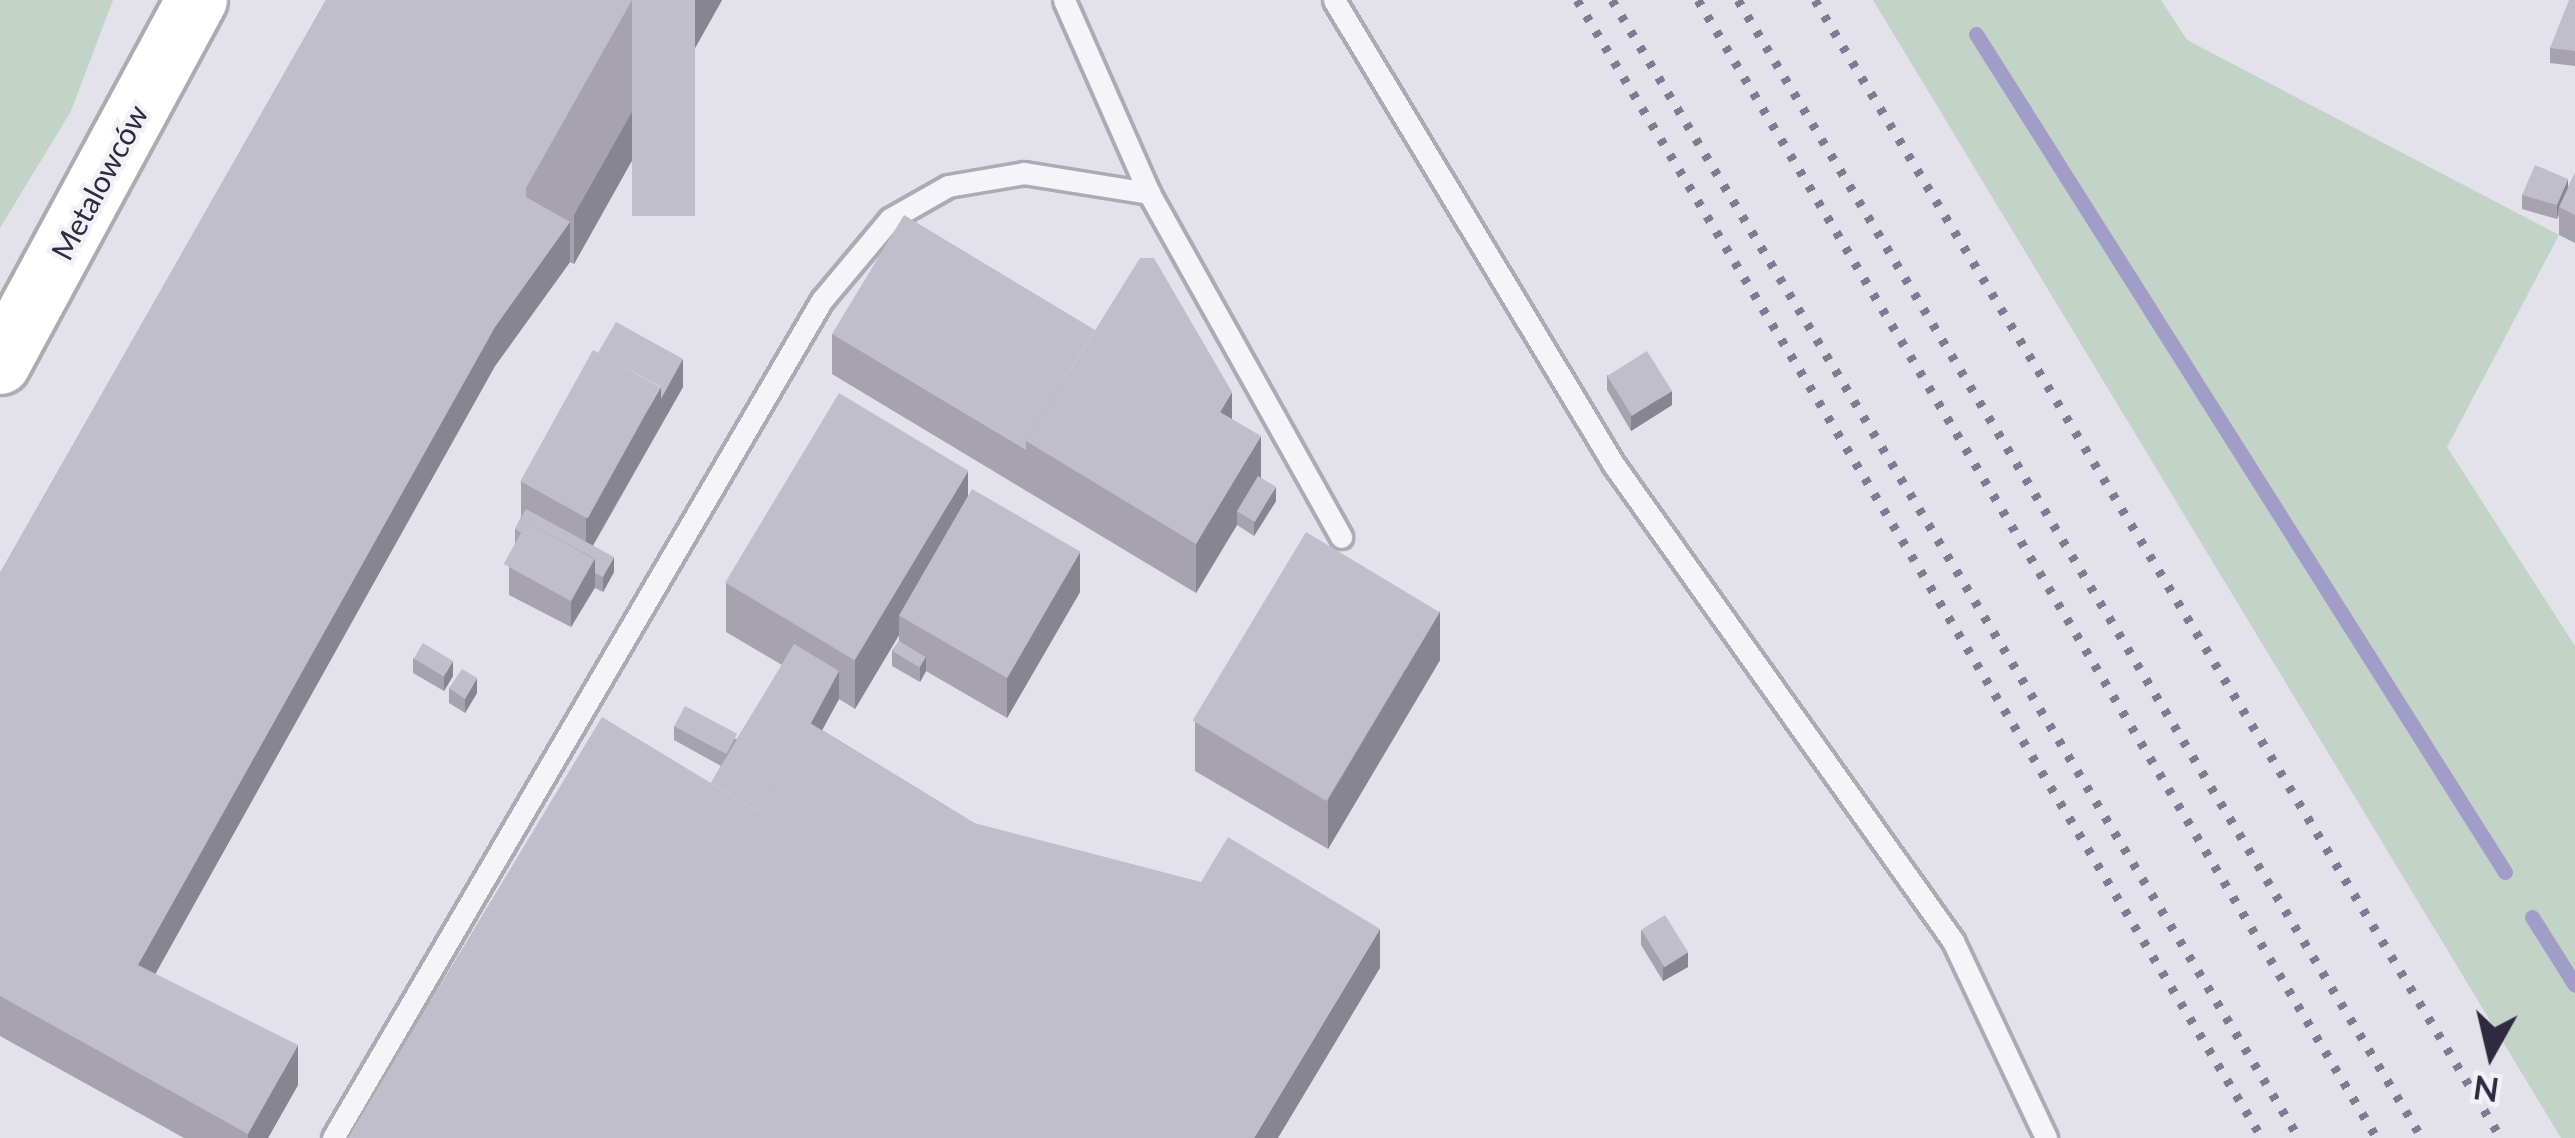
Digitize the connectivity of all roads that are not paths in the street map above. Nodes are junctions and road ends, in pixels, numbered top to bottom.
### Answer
1 (197, 0) edge
2 (1064, 0) edge
3 (1334, 0) edge
4 (1149, 193) junction
5 (0, 364) edge
6 (1341, 537) dead end
7 (333, 1138) edge
8 (2046, 1138) edge

1 - 5 street, Metalowców
2 - 4 lane
3 - 8 lane
4 - 6 lane
4 - 7 lane

